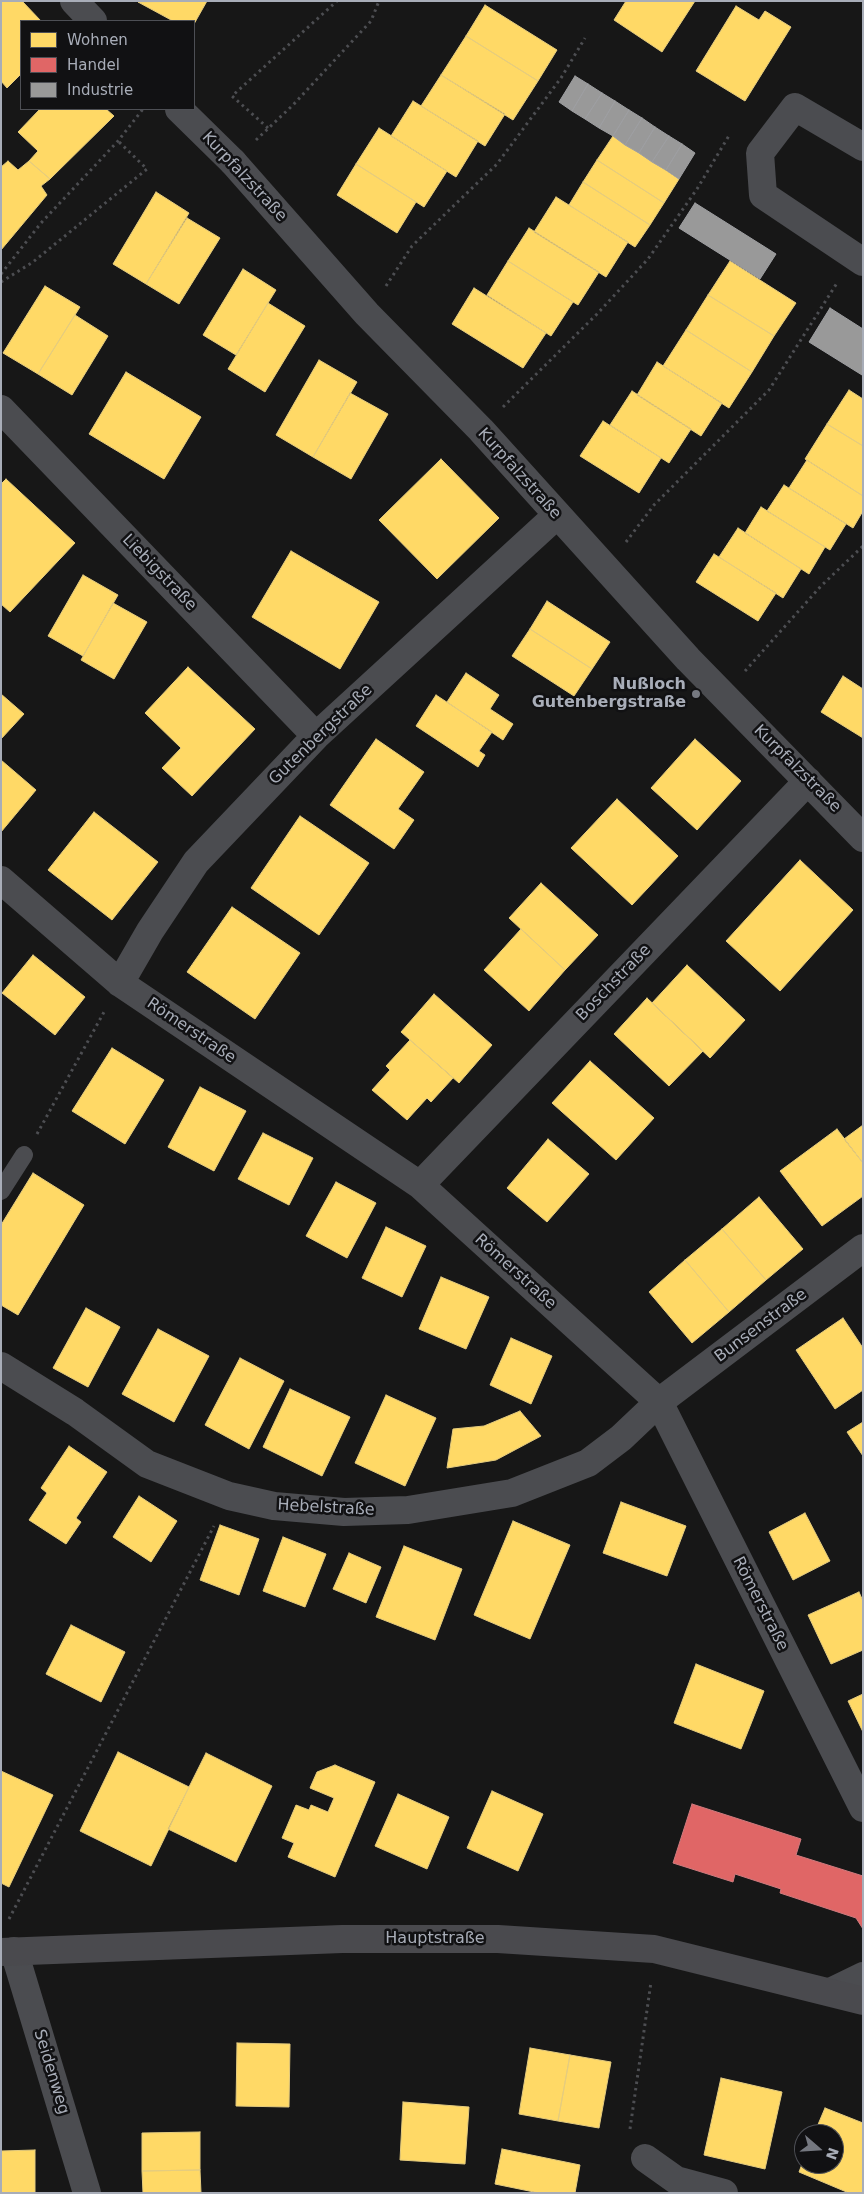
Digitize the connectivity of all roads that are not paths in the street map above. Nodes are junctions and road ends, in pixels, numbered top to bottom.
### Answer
1 (74, 1) edge
2 (92, 20) edge
3 (180, 110) edge
4 (863, 147) edge
5 (863, 262) edge
6 (1, 409) edge
7 (556, 516) junction
8 (316, 736) junction
9 (808, 781) junction
10 (863, 838) edge
11 (1, 880) edge
12 (120, 983) junction
13 (24, 1155) dead end
14 (420, 1185) junction
15 (1, 1191) edge
16 (862, 1251) edge
17 (1, 1366) edge
18 (659, 1402) junction
19 (863, 1808) edge
20 (7, 1943) edge
21 (863, 1976) edge
22 (830, 1992) junction
23 (863, 2002) edge
24 (645, 2158) road end
25 (87, 2193) edge
26 (724, 2193) edge

1 - 2 street
3 - 7 street, Kurpfalzstraße, bridge
4 - 5 street
6 - 8 street, Liebigstraße
7 - 8 street, Gutenbergstraße
7 - 9 street, Kurpfalzstraße
8 - 12 street, Gutenbergstraße
9 - 10 street, Kurpfalzstraße
9 - 14 street, Boschstraße
11 - 12 street, Römerstraße
12 - 14 street, Römerstraße
13 - 15 lane
14 - 18 street, Römerstraße
16 - 18 street, Bunsenstraße
17 - 18 street, Hebelstraße
18 - 19 street, Römerstraße
20 - 22 main road, Hauptstraße
20 - 25 street, Seidenweg
21 - 22 street
22 - 23 main road, Hauptstraße
24 - 26 street

